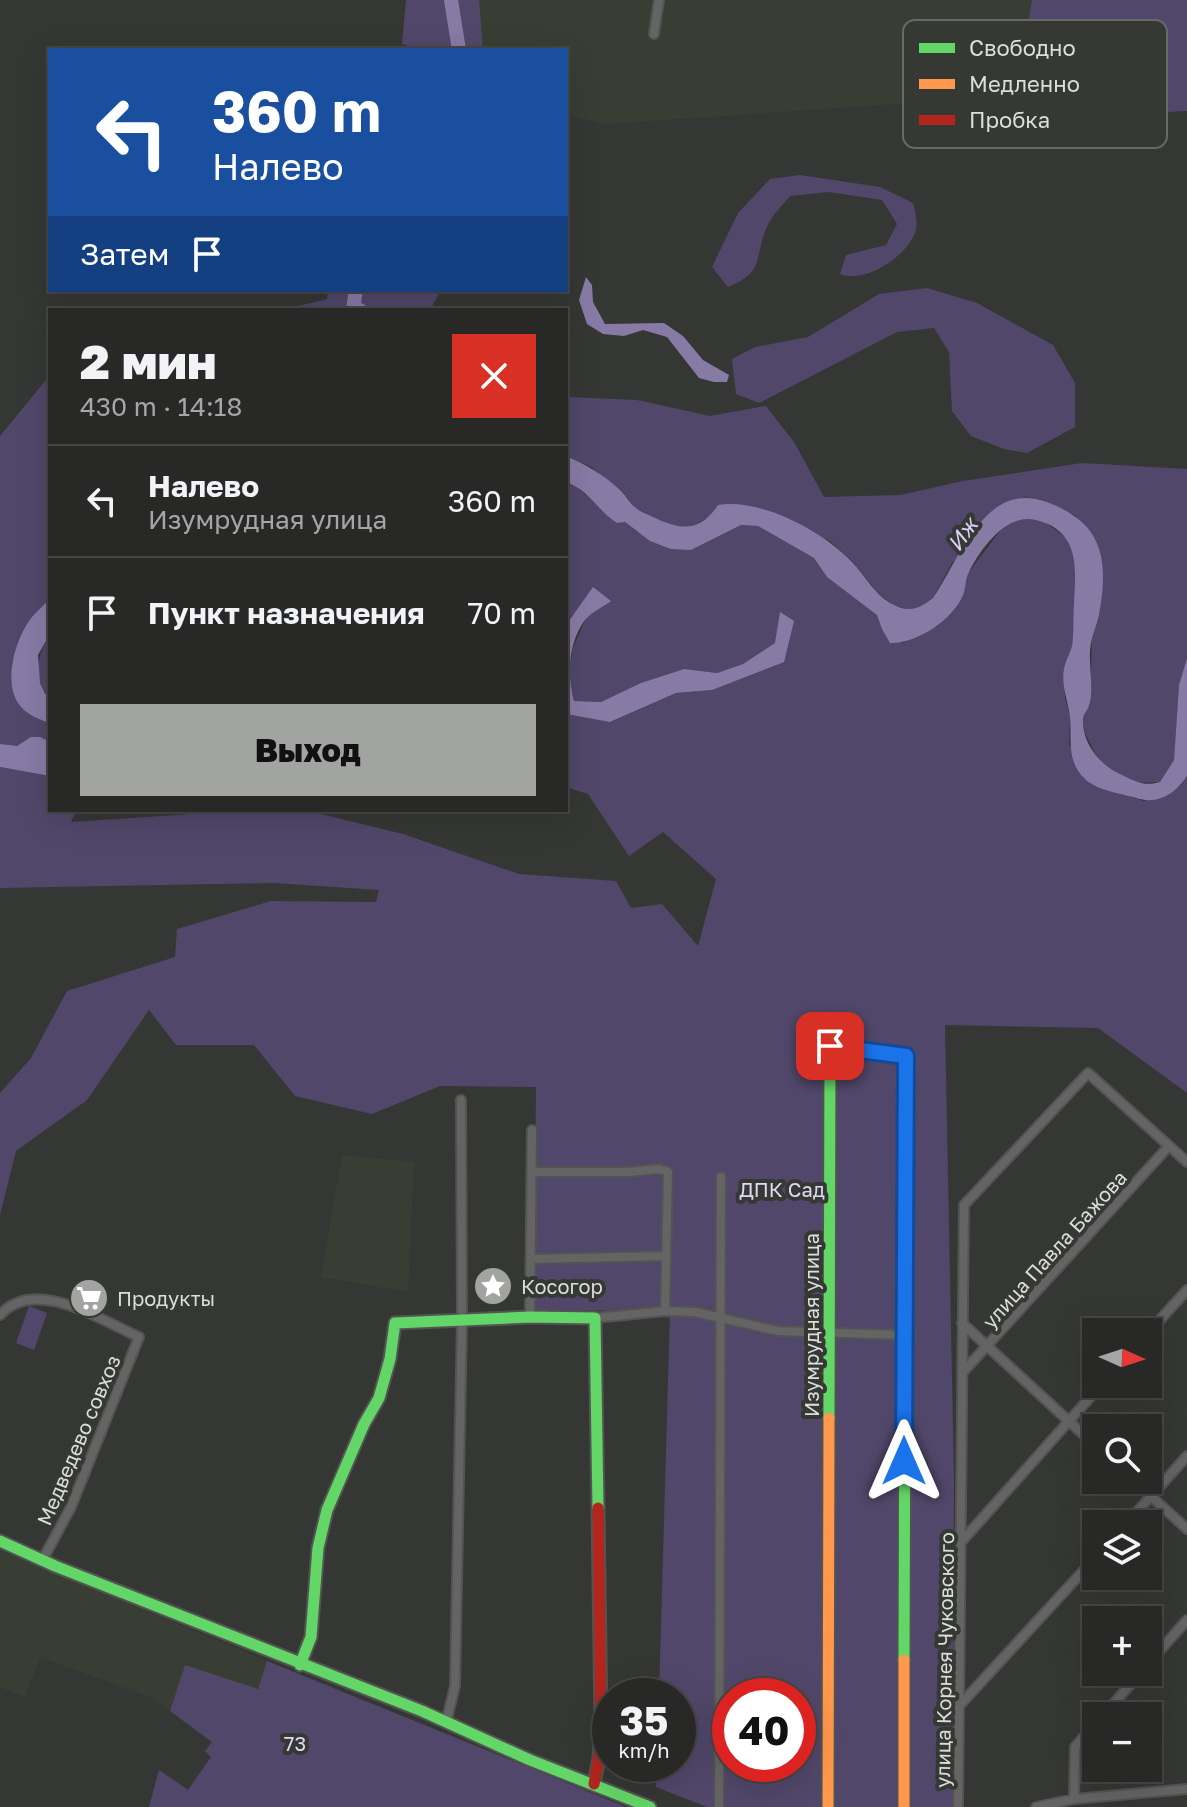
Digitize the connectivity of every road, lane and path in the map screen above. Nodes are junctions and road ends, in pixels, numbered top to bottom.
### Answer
1 (659, 0) edge
2 (654, 34) dead end
3 (461, 1100) dead end
4 (532, 1130) dead end
5 (1169, 1146) junction
6 (1187, 1162) edge
7 (532, 1172) junction
8 (721, 1177) dead end
9 (665, 1256) junction
10 (531, 1259) junction
11 (1187, 1290) edge
12 (665, 1311) junction
13 (0, 1315) edge
14 (530, 1317) junction
15 (595, 1318) junction
16 (719, 1318) junction
17 (1162, 1318) edge
18 (462, 1319) junction
19 (962, 1323) junction
20 (828, 1334) junction
21 (904, 1335) junction
22 (987, 1346) junction
23 (962, 1373) junction
24 (1090, 1398) edge
25 (1069, 1421) junction
26 (1082, 1433) edge
27 (1187, 1456) edge
28 (1148, 1494) edge
29 (1151, 1497) junction
30 (1139, 1510) edge
31 (1187, 1529) edge
32 (0, 1541) edge
33 (962, 1541) junction
34 (42, 1561) junction
35 (1082, 1572) edge
36 (1187, 1620) edge
37 (1162, 1648) edge
38 (300, 1665) junction
39 (1129, 1686) edge
40 (1115, 1702) edge
41 (960, 1705) junction
42 (446, 1723) junction
43 (1082, 1739) edge
44 (594, 1784) junction
45 (1187, 1789) edge
46 (1074, 1799) junction
47 (650, 1807) edge
48 (719, 1807) edge
49 (828, 1807) edge
50 (904, 1807) edge
51 (958, 1807) edge
52 (1036, 1807) edge

1 - 2 street
3 - 18 street
4 - 7 street
5 - 6 street, улица Корнея Чуковского
5 - 19 street, улица Корнея Чуковского
5 - 22 street, улица Павла Бажова
7 - 9 street
7 - 10 street
8 - 16 street
9 - 10 street
9 - 12 street
10 - 14 street
11 - 17 street
12 - 15 street
12 - 16 street
13 - 34 street, Медведево совхоз
14 - 15 street
14 - 18 street
15 - 44 street
16 - 20 street
16 - 48 street
18 - 38 street
18 - 42 street
19 - 22 street
19 - 23 street, улица Корнея Чуковского
20 - 21 street
20 - 21 street, Изумрудная улица
20 - 49 street, Изумрудная улица
21 - 50 street, Изумрудная улица
22 - 23 street, улица Павла Бажова
22 - 25 street
23 - 33 street, улица Корнея Чуковского
24 - 25 street
25 - 26 street
25 - 33 street
27 - 29 street
28 - 29 street
29 - 30 street
29 - 31 street
32 - 34 street
33 - 41 street, улица Корнея Чуковского
34 - 38 street
35 - 41 street
36 - 37 street
38 - 42 street
39 - 40 street
41 - 51 street, улица Корнея Чуковского
42 - 44 street
43 - 46 street
44 - 47 street
45 - 46 street
46 - 52 street

